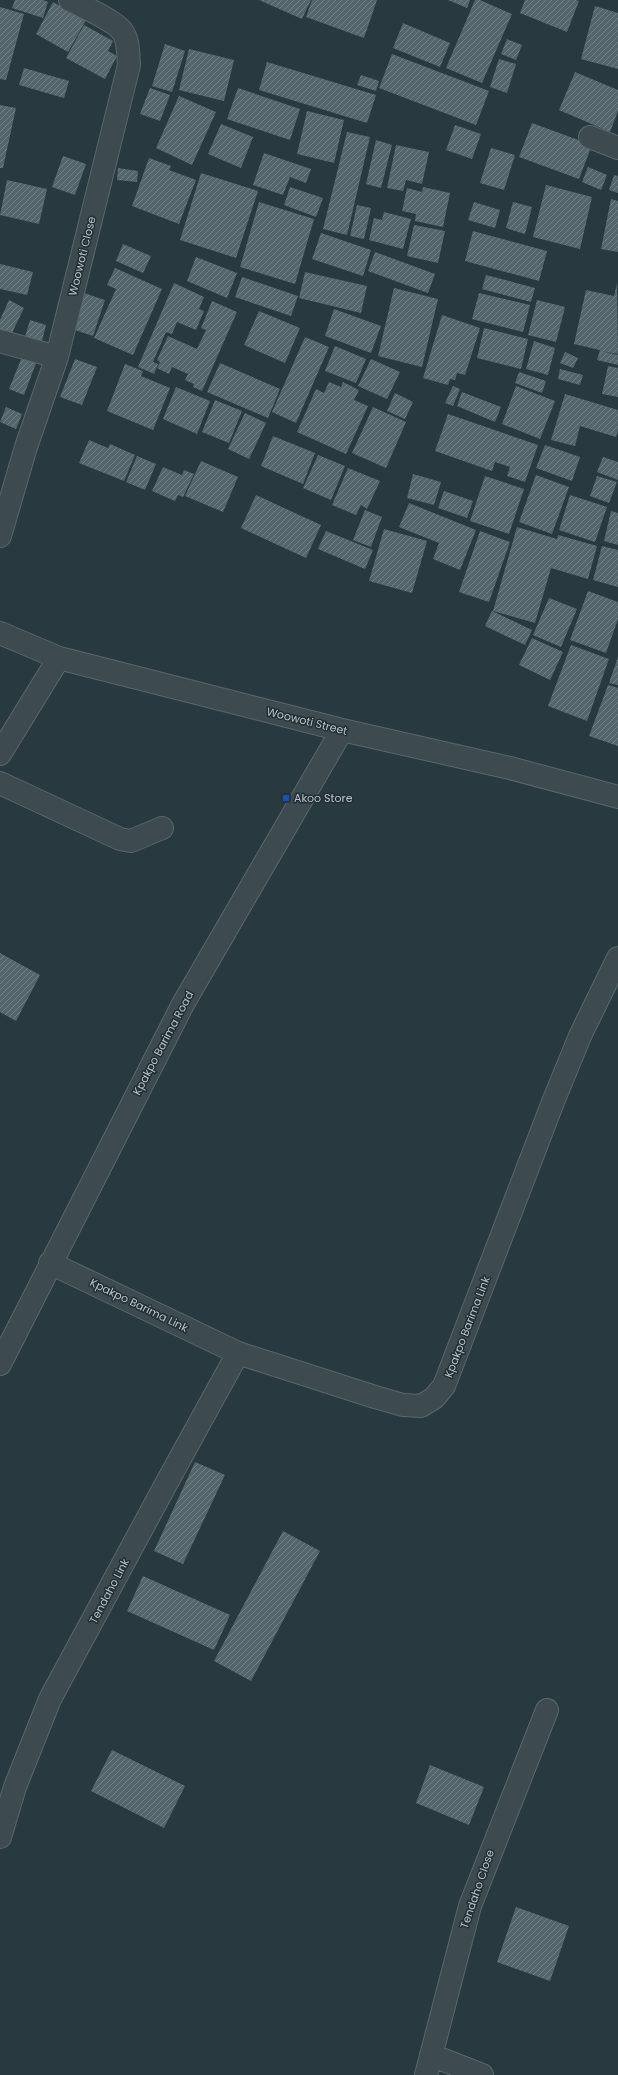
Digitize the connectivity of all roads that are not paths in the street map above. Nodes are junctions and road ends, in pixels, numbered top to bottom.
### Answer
1 (70, 0) edge
2 (590, 137) dead end
3 (618, 148) edge
4 (0, 341) edge
5 (57, 357) junction
6 (0, 536) edge
7 (0, 633) edge
8 (59, 658) junction
9 (342, 730) junction
10 (0, 754) edge
11 (0, 783) edge
12 (618, 797) edge
13 (162, 828) dead end
14 (618, 958) edge
15 (50, 1263) junction
16 (238, 1353) junction
17 (0, 1364) edge
18 (547, 1710) dead end
19 (0, 1837) edge
20 (429, 2065) edge
21 (482, 2075) edge

1 - 5 street, Woowoti Close
2 - 3 street
4 - 5 street
5 - 6 street, Woowoti Close
7 - 8 street, Woowoti Street
8 - 9 street, Woowoti Street
8 - 10 street
9 - 12 street, Woowoti Street
9 - 15 street, Kpakpo Barima Road
11 - 13 street
14 - 16 street, Kpakpo Barima Link
15 - 16 street, Kpakpo Barima Link
15 - 17 street, Kpakpo Barima Road
16 - 19 street, Tendaho Link
18 - 20 street, Tendaho Close
20 - 21 street

